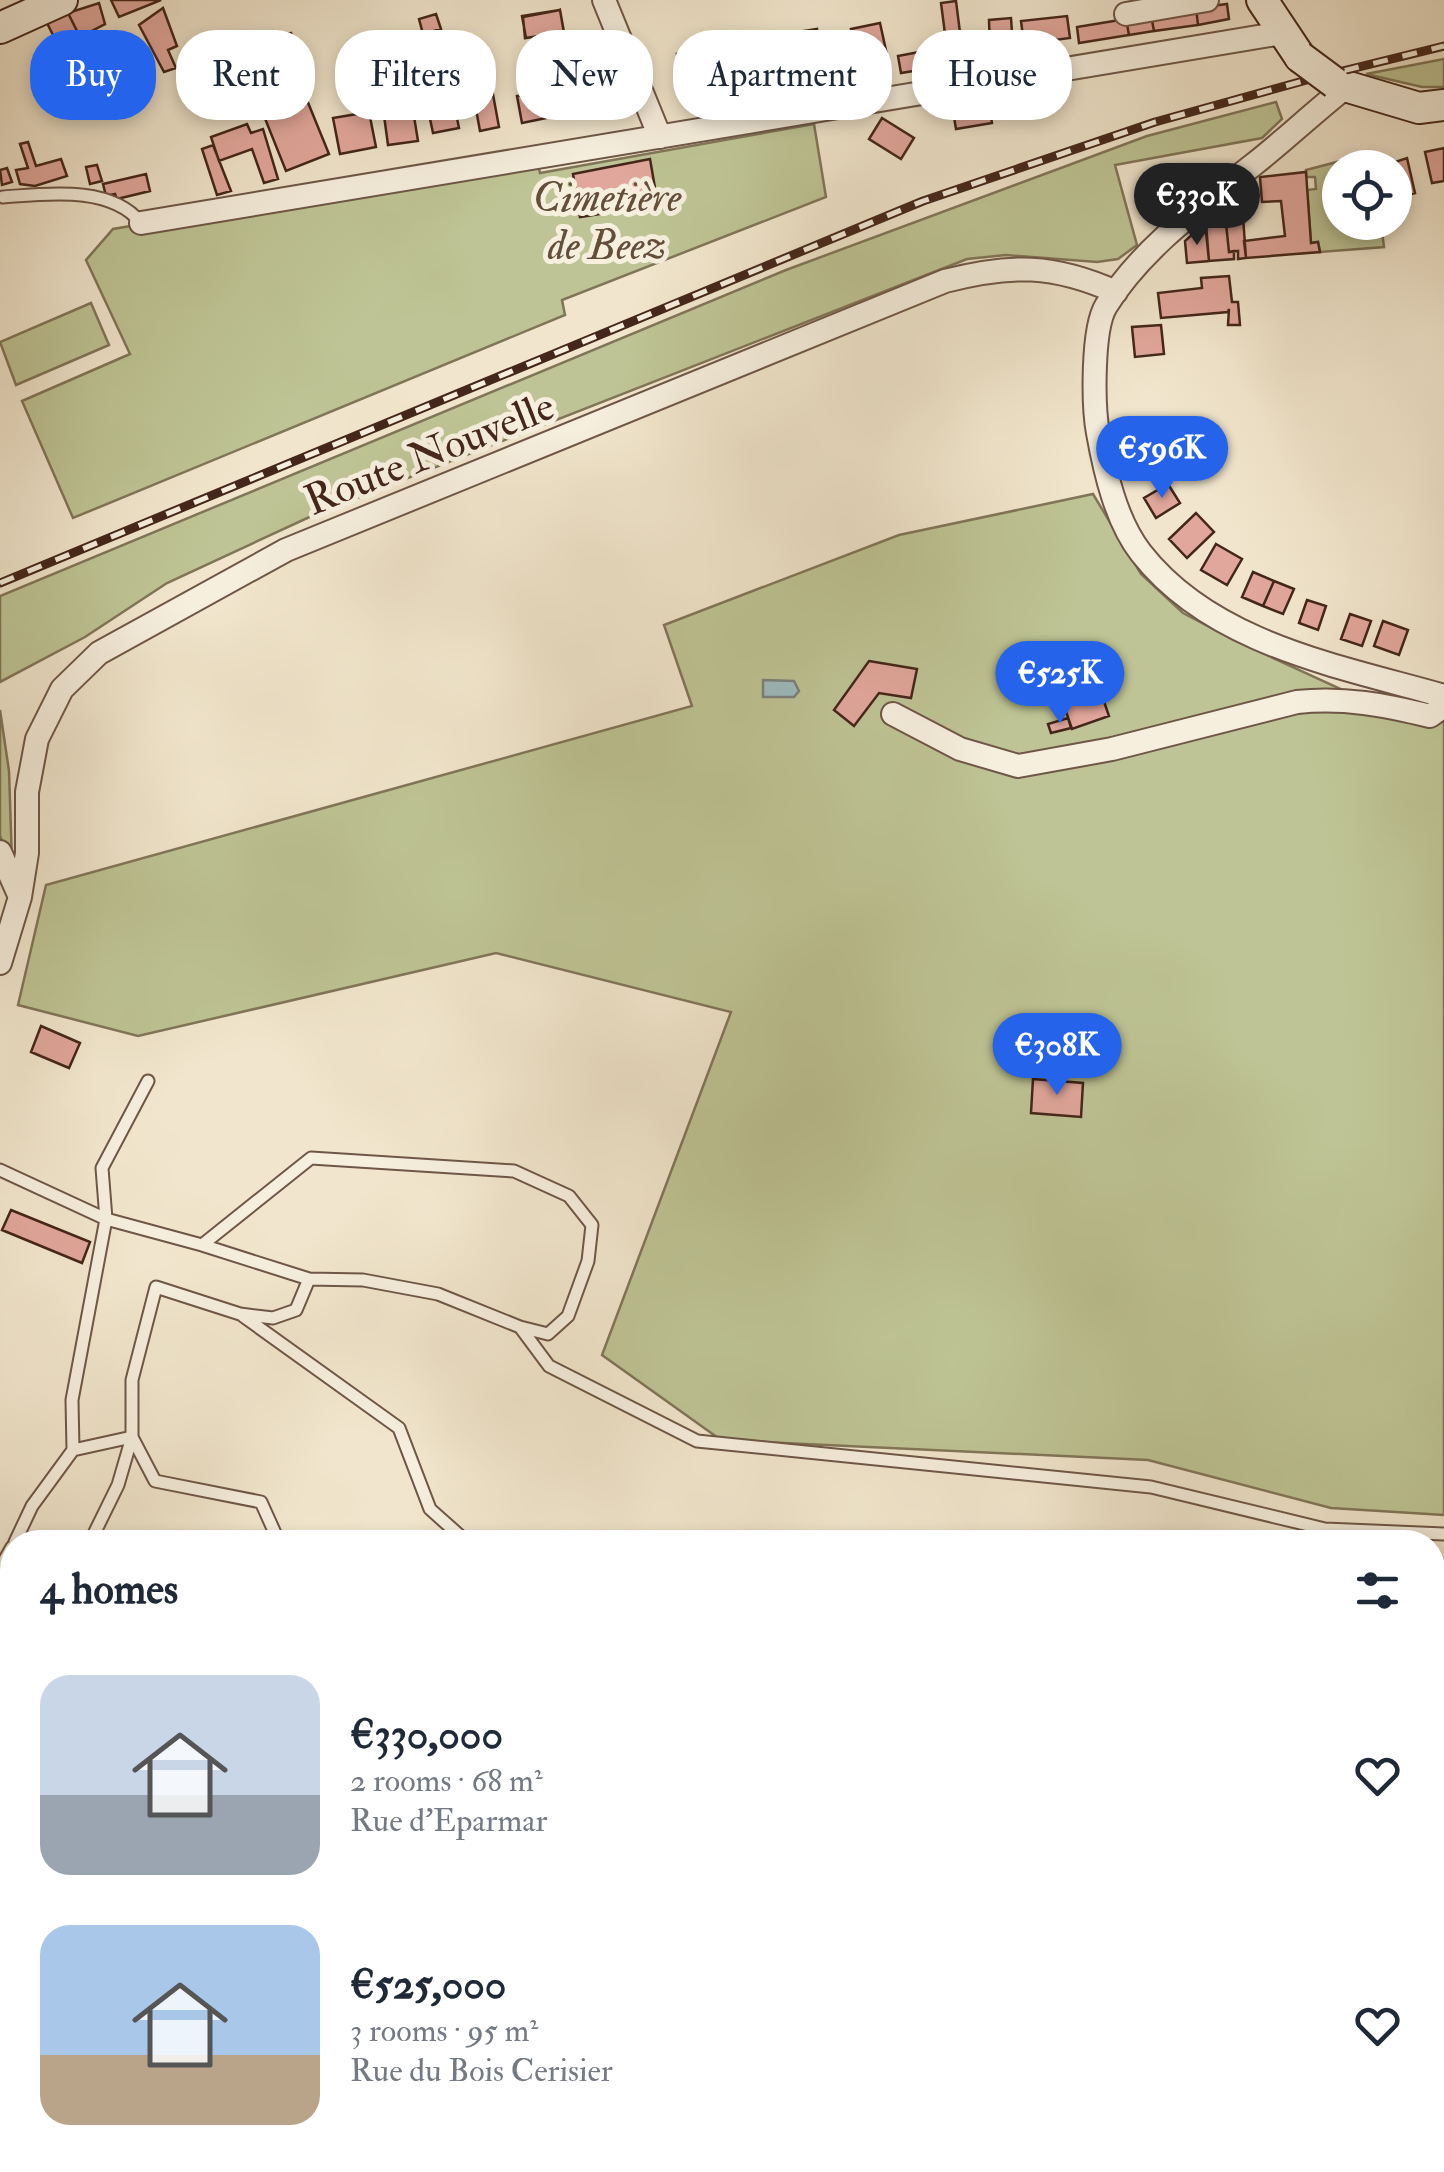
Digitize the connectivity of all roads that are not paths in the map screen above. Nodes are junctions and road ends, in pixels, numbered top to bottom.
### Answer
1 (62, 0) edge
2 (604, 0) edge
3 (1207, 0) edge
4 (1262, 0) edge
5 (1126, 14) dead end
6 (0, 28) edge
7 (1290, 45) junction
8 (1340, 85) junction
9 (1444, 105) edge
10 (660, 137) junction
11 (3, 197) dead end
12 (141, 223) joint
13 (1116, 292) junction
14 (1444, 696) edge
15 (1444, 706) edge
16 (893, 714) dead end
17 (0, 852) edge
18 (20, 897) junction
19 (0, 963) edge
20 (148, 1081) dead end
21 (0, 1170) edge
22 (106, 1219) junction
23 (202, 1245) junction
24 (308, 1279) junction
25 (240, 1314) junction
26 (520, 1327) junction
27 (132, 1437) junction
28 (74, 1450) junction
29 (21, 1530) edge
30 (96, 1530) edge
31 (273, 1530) edge
32 (454, 1530) edge
33 (1349, 1530) edge

1 - 6 main road
2 - 10 street
3 - 5 street
4 - 7 main road
7 - 8 main road, bridge
7 - 10 street
8 - 9 main road
8 - 13 street
10 - 12 street
11 - 12 lane
13 - 14 street
13 - 18 street, Route Nouvelle
15 - 16 street
17 - 18 street
18 - 19 street, Route Nouvelle
20 - 22 lane
21 - 22 lane
22 - 23 lane
22 - 28 lane
23 - 24 lane
23 - 26 lane
24 - 25 lane
24 - 26 lane
25 - 27 lane
25 - 32 lane
26 - 33 lane
27 - 28 lane
27 - 30 lane
27 - 31 lane
28 - 29 lane

